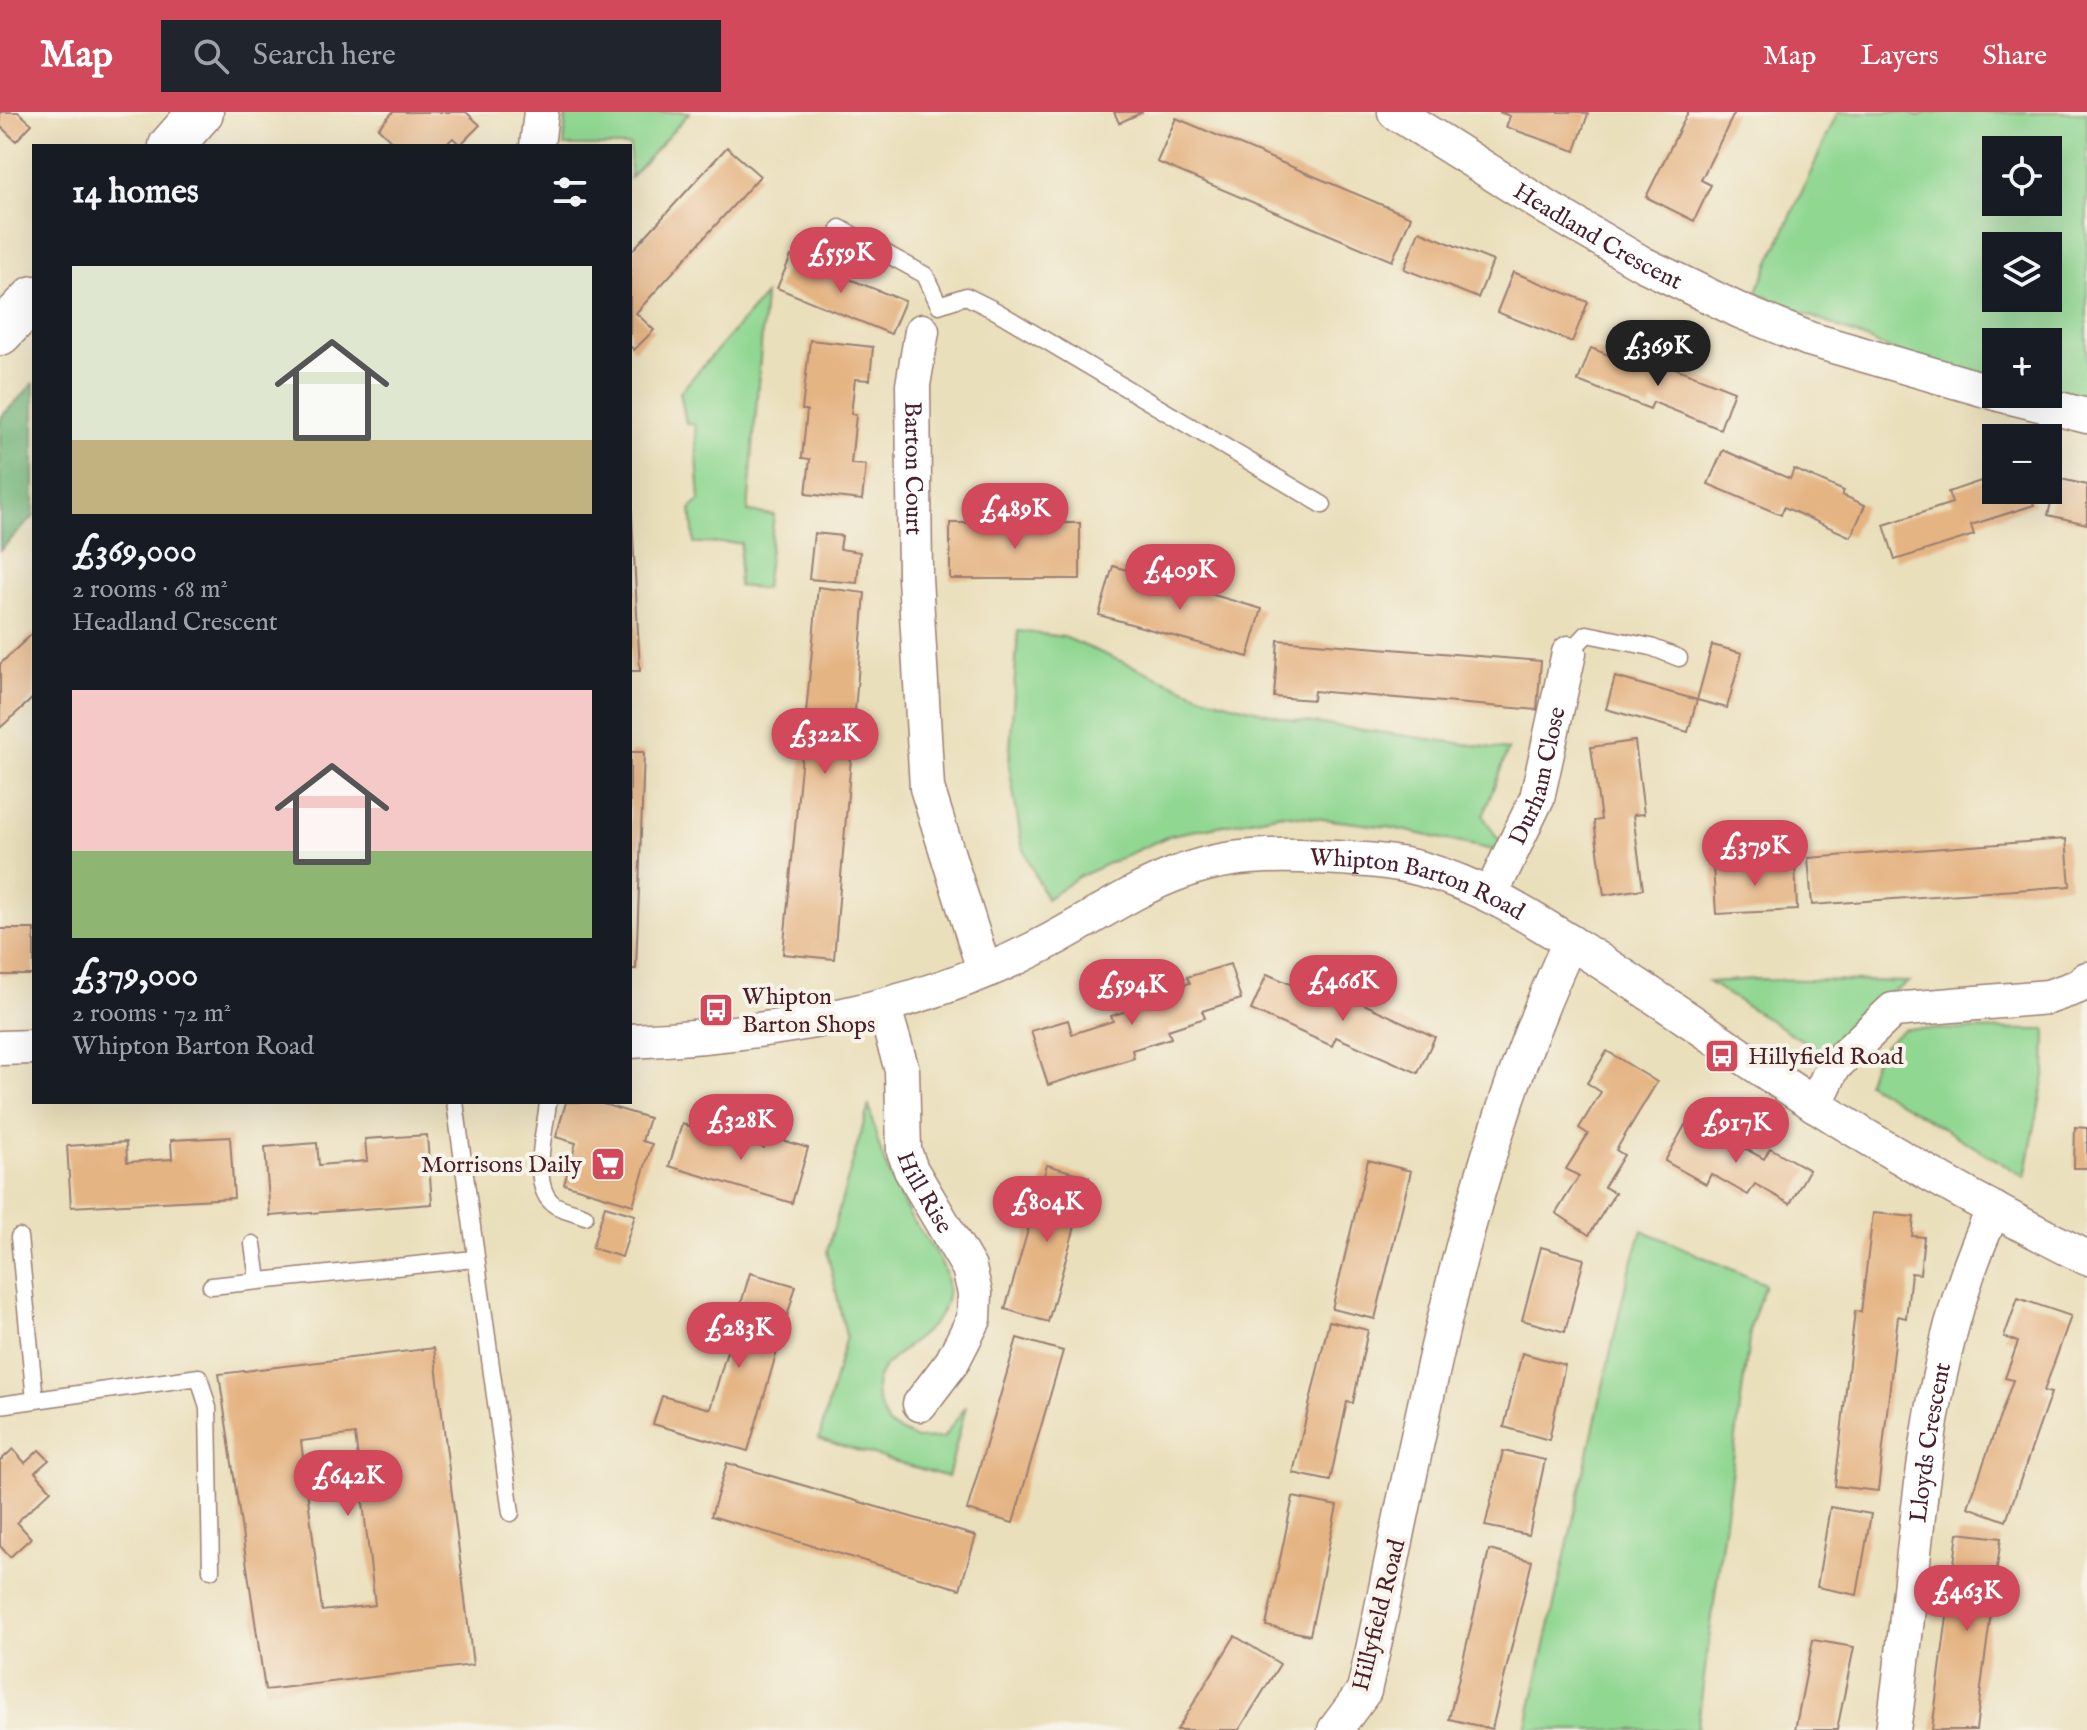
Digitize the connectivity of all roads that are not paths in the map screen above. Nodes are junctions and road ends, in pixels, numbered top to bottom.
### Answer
1 (201, 112) edge
2 (541, 112) edge
3 (1395, 112) edge
4 (173, 144) edge
5 (537, 144) edge
6 (840, 228) dead end
7 (32, 300) edge
8 (931, 318) junction
9 (0, 333) edge
10 (1982, 390) edge
11 (2054, 408) edge
12 (2087, 416) edge
13 (1323, 505) dead end
14 (1569, 653) joint
15 (1679, 658) dead end
16 (1491, 894) junction
17 (1570, 942) junction
18 (984, 970) junction
19 (2087, 979) edge
20 (884, 1008) junction
21 (632, 1041) edge
22 (32, 1047) edge
23 (0, 1048) edge
24 (455, 1104) edge
25 (548, 1104) edge
26 (1815, 1105) junction
27 (1994, 1209) junction
28 (585, 1216) dead end
29 (19, 1237) dead end
30 (253, 1244) dead end
31 (2087, 1258) edge
32 (474, 1259) junction
33 (258, 1280) junction
34 (211, 1286) dead end
35 (35, 1400) junction
36 (920, 1404) dead end
37 (0, 1405) edge
38 (511, 1513) dead end
39 (211, 1570) dead end
40 (1335, 1730) edge
41 (1893, 1730) edge

1 - 4 main road
2 - 5 street
3 - 10 street, Headland Crescent
6 - 8 lane
7 - 9 main road
8 - 13 lane
8 - 18 street, Barton Court
11 - 12 street, Headland Crescent
14 - 15 lane
14 - 16 street, Durham Close
16 - 17 street, Whipton Barton Road
16 - 18 street, Whipton Barton Road
17 - 26 street, Whipton Barton Road
17 - 40 street, Hillyfield Road
18 - 20 street, Whipton Barton Road
19 - 26 street
20 - 21 street, Whipton Barton Road
20 - 36 street, Hill Rise
22 - 23 street
24 - 32 lane
25 - 28 lane
26 - 27 street, Whipton Barton Road
27 - 31 street, Whipton Barton Road
27 - 41 street, Lloyds Crescent
29 - 35 lane
30 - 33 lane
32 - 33 lane
32 - 38 lane
33 - 34 lane
35 - 37 lane
35 - 39 lane

